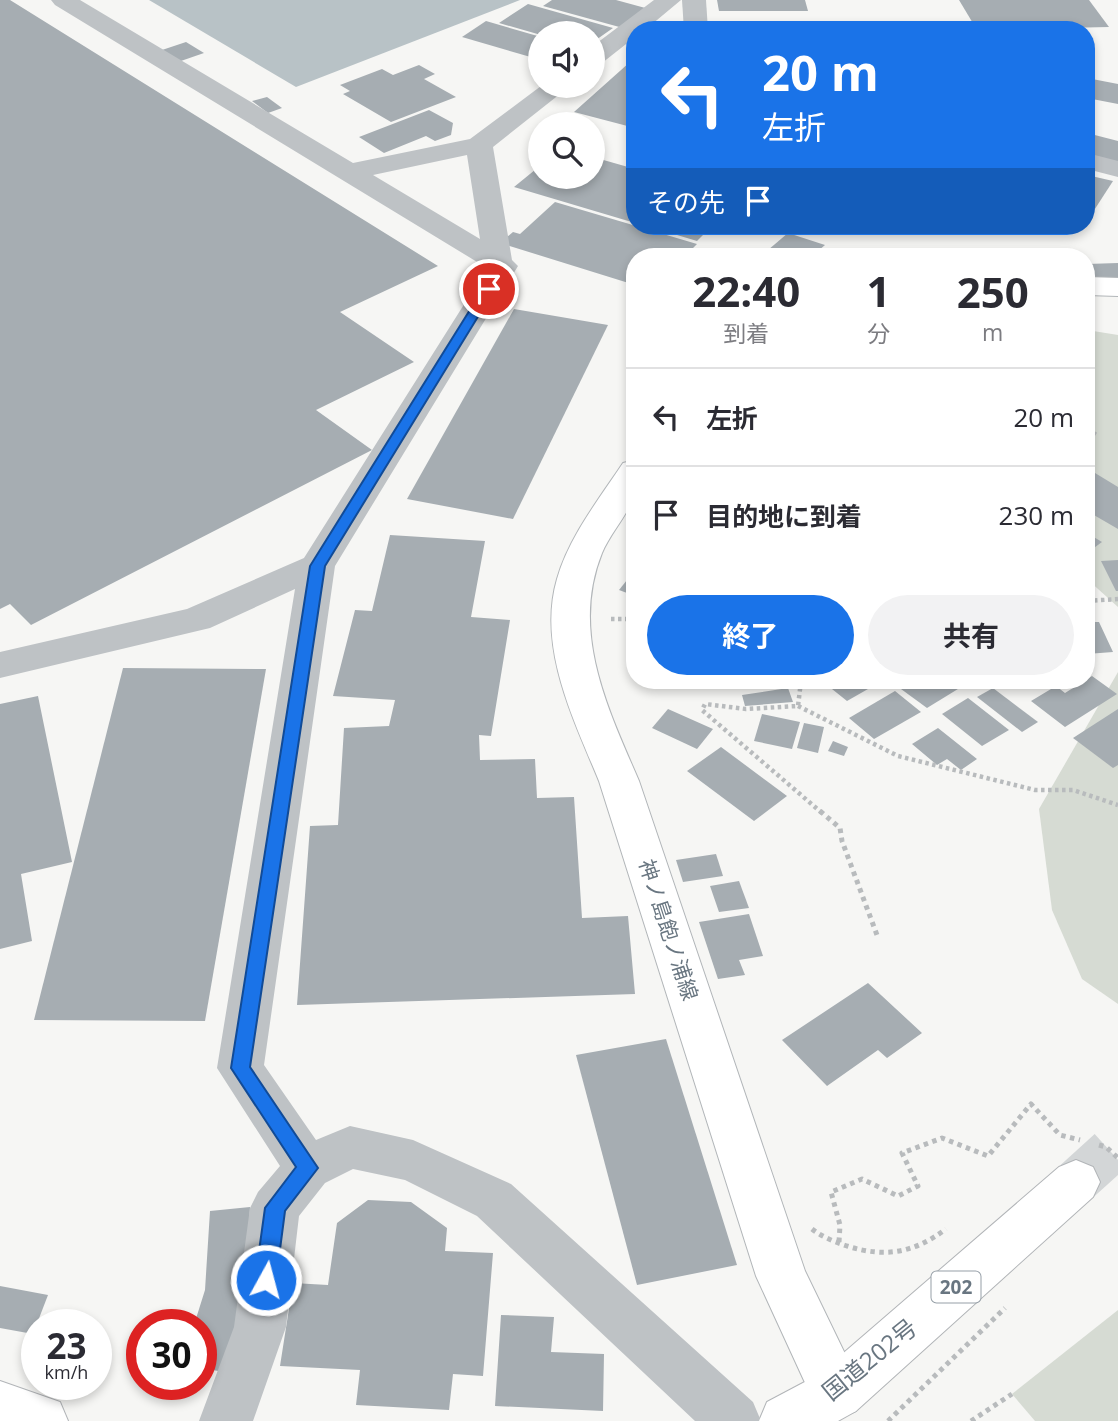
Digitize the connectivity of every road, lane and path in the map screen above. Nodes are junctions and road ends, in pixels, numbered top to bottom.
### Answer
1 (63, 0) edge
2 (669, 0) edge
3 (694, 0) edge
4 (641, 21) edge
5 (695, 21) edge
6 (626, 33) edge
7 (605, 49) edge
8 (541, 98) edge
9 (479, 145) junction
10 (1095, 163) edge
11 (1118, 169) edge
12 (348, 172) junction
13 (503, 266) dead end
14 (1095, 286) edge
15 (1118, 287) edge
16 (1095, 434) edge
17 (1098, 436) dead end
18 (626, 485) edge
19 (317, 566) junction
20 (1118, 599) edge
21 (1095, 600) edge
22 (609, 619) dead end
23 (626, 619) edge
24 (0, 665) edge
25 (800, 689) edge
26 (798, 706) junction
27 (1118, 805) edge
28 (877, 936) dead end
29 (1085, 1156) junction
30 (1118, 1158) edge
31 (308, 1168) junction
32 (839, 1242) dead end
33 (1005, 1308) dead end
34 (837, 1393) junction
35 (1012, 1394) dead end
36 (226, 1421) edge
37 (734, 1421) edge
38 (786, 1421) edge
39 (888, 1421) edge
40 (971, 1421) edge

1 - 12 street
2 - 4 street
3 - 5 street
6 - 7 street
8 - 9 street
9 - 12 street
9 - 12 street
10 - 11 street
13 - 19 street
14 - 15 main road
16 - 17 path
18 - 34 main road, 神ノ島飽ノ浦線
19 - 24 street
19 - 31 street
20 - 21 path
22 - 23 path
25 - 26 path
26 - 27 path
26 - 28 path
29 - 30 path
29 - 32 path
29 - 34 main road, 国道202号 / 202
31 - 36 street
31 - 37 street
33 - 39 path
34 - 38 main road, 国道202号 / 202
35 - 40 path

